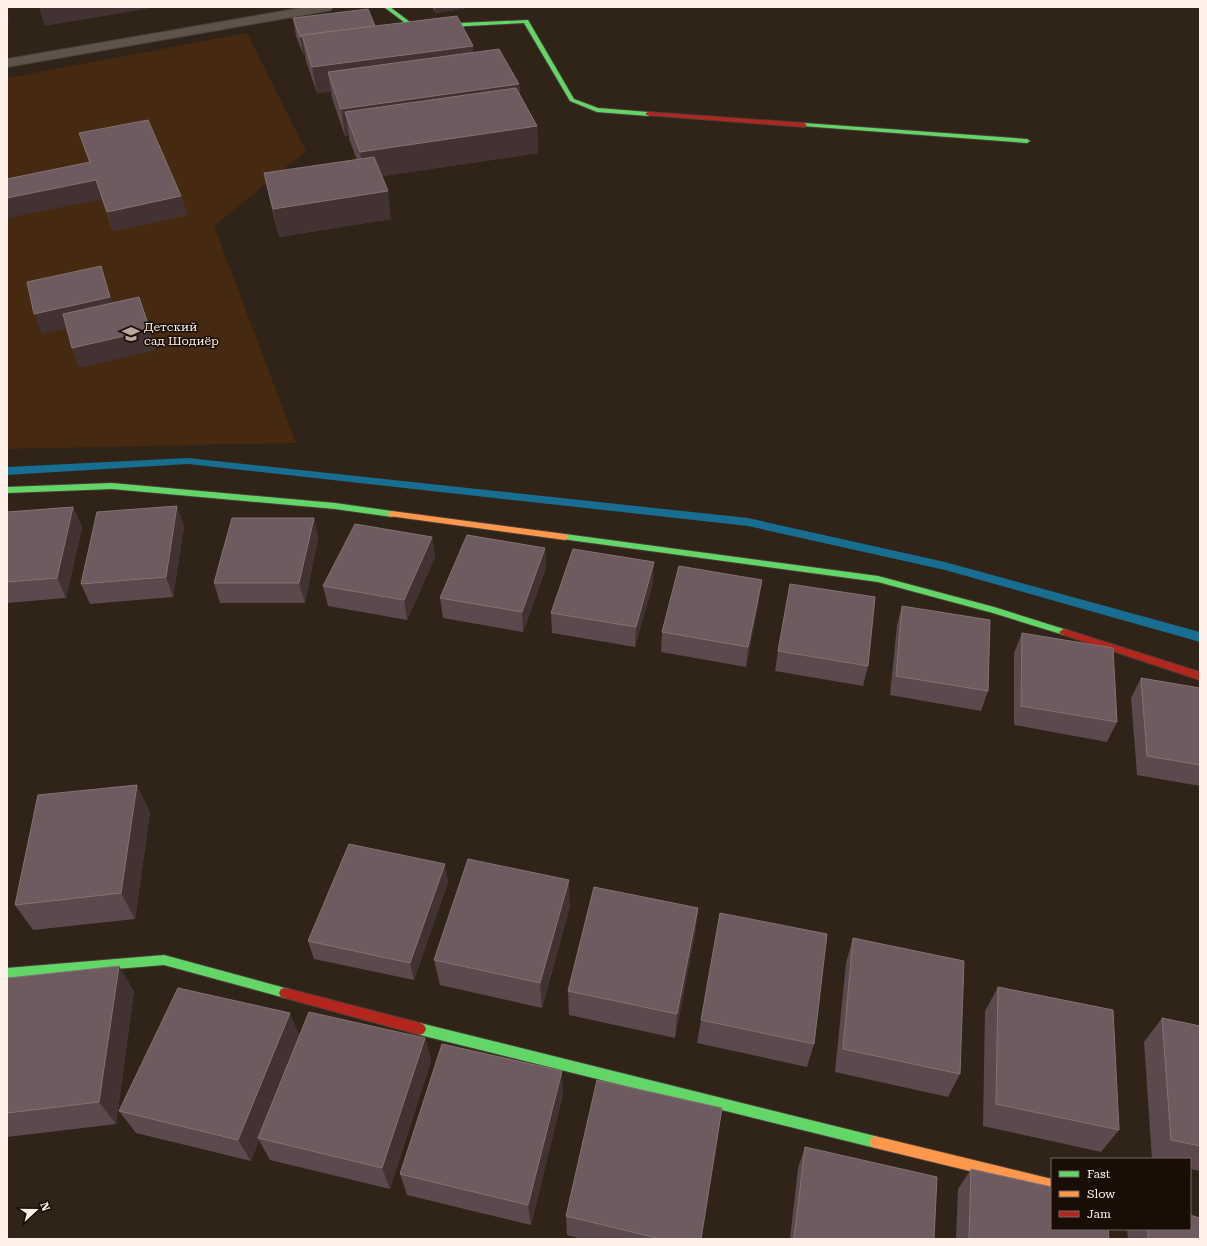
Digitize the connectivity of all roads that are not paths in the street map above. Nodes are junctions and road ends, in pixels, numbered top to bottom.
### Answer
1 (327, 7) edge
2 (387, 7) edge
3 (7, 64) edge
4 (1027, 141) dead end
5 (7, 490) edge
6 (1200, 676) edge
7 (7, 973) edge
8 (1051, 1185) edge

1 - 3 street
2 - 4 street
5 - 6 street
7 - 8 street

